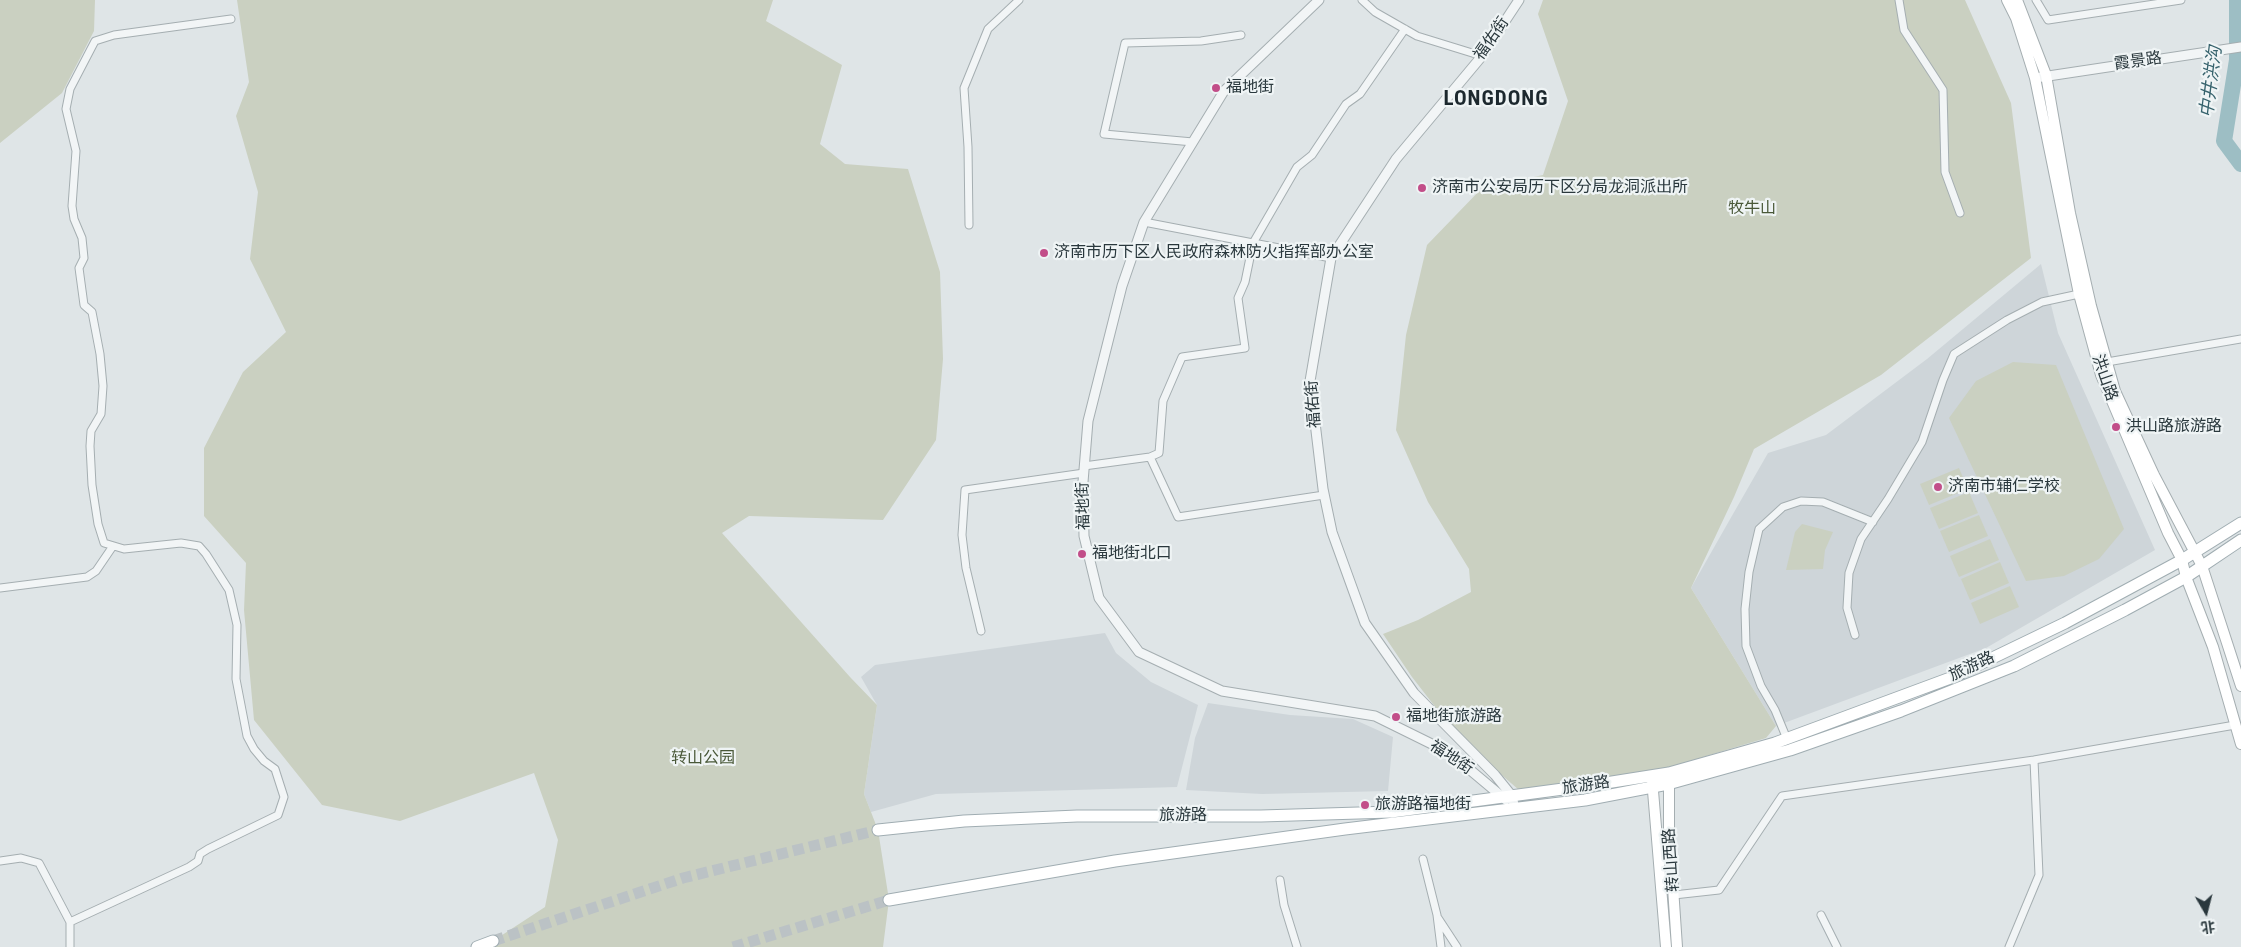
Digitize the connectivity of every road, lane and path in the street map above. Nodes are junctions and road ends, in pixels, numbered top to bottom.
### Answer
1 (1019, 0) edge
2 (1319, 0) edge
3 (1362, 0) edge
4 (1519, 0) edge
5 (1899, 0) edge
6 (2007, 0) edge
7 (2017, 0) edge
8 (2036, 0) edge
9 (2181, 0) edge
10 (231, 19) dead end
11 (1405, 29) junction
12 (1241, 35) dead end
13 (2241, 48) edge
14 (1482, 56) junction
15 (2040, 76) junction
16 (1193, 142) junction
17 (1960, 213) dead end
18 (1144, 222) junction
19 (969, 225) dead end
20 (1253, 243) junction
21 (1330, 258) junction
22 (2079, 294) junction
23 (2241, 340) edge
24 (2107, 362) junction
25 (1150, 457) junction
26 (1084, 469) junction
27 (1324, 495) junction
28 (1873, 522) junction
29 (2241, 523) edge
30 (2241, 540) edge
31 (113, 546) junction
32 (2193, 552) junction
33 (2182, 560) junction
34 (2202, 566) junction
35 (2186, 577) junction
36 (0, 588) edge
37 (982, 631) dead end
38 (1855, 635) dead end
39 (2241, 686) edge
40 (2238, 724) edge
41 (1787, 739) junction
42 (2241, 744) edge
43 (2034, 760) junction
44 (1668, 778) junction
45 (1653, 780) junction
46 (1507, 796) junction
47 (1515, 809) junction
48 (878, 830) tunnel mouth
49 (1423, 859) dead end
50 (0, 861) edge
51 (1280, 880) dead end
52 (1674, 895) junction
53 (889, 900) tunnel mouth
54 (1436, 915) junction
55 (1821, 915) dead end
56 (70, 922) junction
57 (493, 940) tunnel mouth
58 (70, 947) edge
59 (477, 947) edge
60 (1298, 947) edge
61 (1441, 947) edge
62 (1457, 947) edge
63 (1666, 947) edge
64 (1677, 947) edge
65 (1837, 947) edge
66 (2009, 947) edge

1 - 19 street
2 - 16 street, 福地街
3 - 11 street
4 - 14 street, 福佑街
5 - 17 street
6 - 15 main road, 洪山路
7 - 15 main road, 洪山路
8 - 9 street
10 - 31 street
11 - 14 street
11 - 20 street
12 - 16 street
13 - 15 street, 霞景路
14 - 21 street, 福佑街
15 - 22 main road, 洪山路
15 - 24 main road, 洪山路
16 - 18 street, 福地街
18 - 20 street
18 - 26 street, 福地街
20 - 21 street
20 - 25 street
21 - 27 street, 福佑街
22 - 28 street
22 - 33 main road, 洪山路
23 - 24 street
24 - 32 main road, 洪山路
25 - 26 street
25 - 27 street
26 - 37 street
26 - 46 street, 福地街
27 - 46 street, 福佑街
28 - 38 street
28 - 41 street
29 - 32 main road, 旅游路
30 - 34 main road, 旅游路
31 - 36 street
31 - 56 street
32 - 33 main road, 旅游路
32 - 34 main road, 洪山路
33 - 35 main road, 洪山路
33 - 41 main road, 旅游路
34 - 35 main road, 旅游路
34 - 39 main road, 洪山路
35 - 40 main road, 洪山路
35 - 44 main road, 旅游路
40 - 42 main road, 洪山路
40 - 43 street
41 - 44 main road, 旅游路
43 - 52 street
43 - 66 street
44 - 45 main road, 旅游路
44 - 52 main road, 转山西路
45 - 46 main road, 旅游路
45 - 47 main road, 旅游路
45 - 63 main road, 转山西路
46 - 47 street, 福佑街
46 - 48 main road, 旅游路
47 - 53 main road, 旅游路
49 - 54 street
50 - 56 street
51 - 60 street
52 - 64 main road, 转山西路
54 - 61 street
54 - 62 street
55 - 65 street
56 - 58 street
57 - 59 main road

